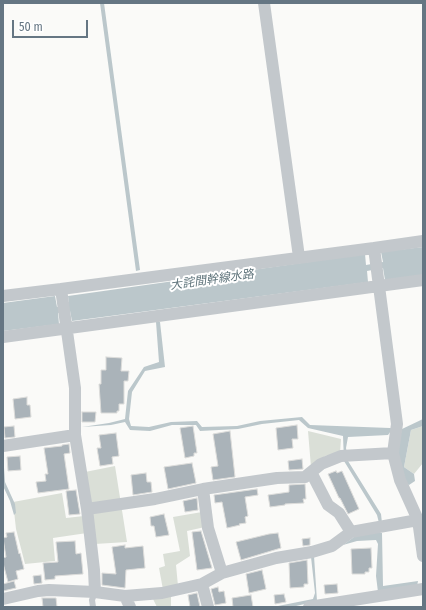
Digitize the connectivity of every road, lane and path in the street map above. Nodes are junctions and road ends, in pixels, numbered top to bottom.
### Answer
1 (264, 3) edge
2 (423, 241) edge
3 (374, 248) junction
4 (299, 257) junction
5 (378, 280) junction
6 (423, 280) edge
7 (60, 289) junction
8 (3, 296) edge
9 (67, 328) junction
10 (3, 337) edge
11 (75, 435) junction
12 (3, 446) edge
13 (393, 454) junction
14 (311, 472) junction
15 (203, 489) junction
16 (87, 509) junction
17 (418, 520) junction
18 (351, 532) junction
19 (423, 556) edge
20 (222, 573) junction
21 (202, 584) junction
22 (423, 588) edge
23 (94, 592) junction
24 (125, 596) junction
25 (3, 599) edge
26 (378, 602) edge
27 (93, 607) edge
28 (130, 607) edge
29 (208, 607) edge
30 (309, 607) edge

1 - 4 street
2 - 3 street
3 - 4 street
3 - 5 street
4 - 7 street
5 - 6 street
5 - 9 street
5 - 13 street
7 - 8 street
7 - 9 street
9 - 10 street
9 - 11 street
11 - 12 street
11 - 16 street
13 - 14 street
13 - 17 street
14 - 15 street
14 - 18 street
15 - 16 street
15 - 20 street
16 - 23 street
17 - 18 street
17 - 19 street
18 - 20 street
20 - 21 street
21 - 24 street
21 - 29 street
22 - 26 street
23 - 24 street
23 - 25 street
23 - 27 lane
24 - 28 street
26 - 30 street

